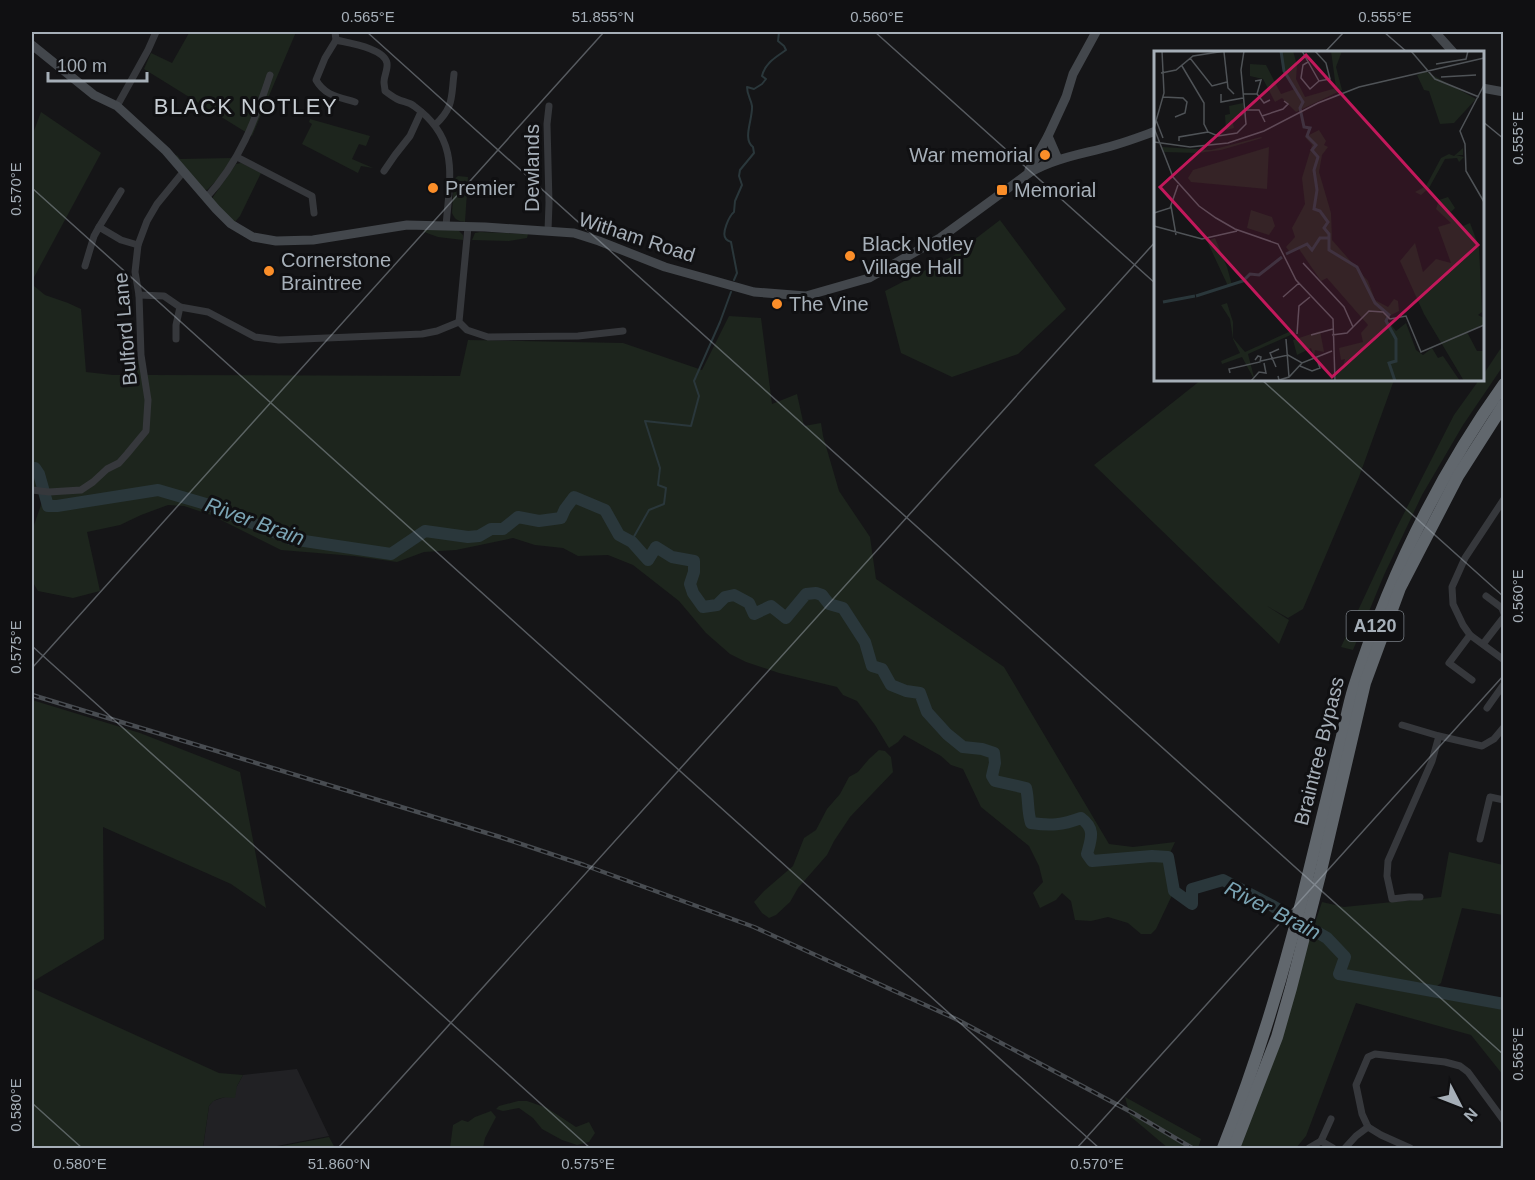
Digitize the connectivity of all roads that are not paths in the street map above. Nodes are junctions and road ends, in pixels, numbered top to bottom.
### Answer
1 (156, 32) edge
2 (335, 32) edge
3 (1095, 32) edge
4 (1435, 32) edge
5 (336, 40) junction
6 (32, 45) edge
7 (1452, 51) edge
8 (454, 74) dead end
9 (270, 75) dead end
10 (1484, 88) edge
11 (1503, 92) edge
12 (355, 102) dead end
13 (117, 106) junction
14 (549, 106) dead end
15 (421, 112) junction
16 (435, 125) junction
17 (1154, 131) edge
18 (1048, 136) junction
19 (237, 157) junction
20 (1058, 159) junction
21 (184, 171) junction
22 (384, 171) dead end
23 (1029, 173) junction
24 (121, 191) dead end
25 (207, 198) junction
26 (314, 213) dead end
27 (446, 226) junction
28 (99, 227) junction
29 (468, 227) junction
30 (548, 231) junction
31 (138, 245) junction
32 (85, 266) dead end
33 (139, 295) junction
34 (180, 307) junction
35 (459, 322) junction
36 (623, 331) dead end
37 (176, 339) dead end
38 (1503, 384) edge
39 (1503, 404) edge
40 (33, 490) edge
41 (1503, 499) edge
42 (1486, 596) dead end
43 (1503, 616) edge
44 (1470, 635) junction
45 (1483, 644) junction
46 (1503, 660) edge
47 (1472, 680) dead end
48 (1503, 684) edge
49 (1487, 708) dead end
50 (1402, 725) dead end
51 (1503, 726) edge
52 (1439, 736) junction
53 (1503, 800) edge
54 (1480, 840) dead end
55 (1309, 893) junction
56 (1420, 897) dead end
57 (1296, 942) junction
58 (1331, 1119) dead end
59 (1503, 1121) edge
60 (1368, 1127) junction
61 (1321, 1141) junction
62 (1503, 1142) edge
63 (1223, 1149) edge
64 (1234, 1149) edge
65 (1309, 1149) edge
66 (1333, 1149) edge
67 (1345, 1149) edge
68 (1410, 1149) edge
69 (1503, 1149) edge

1 - 13 street
2 - 5 street
3 - 18 street
4 - 7 street
5 - 12 street
5 - 15 street
6 - 13 street, Witham Road
8 - 16 street
9 - 19 street
10 - 11 street
13 - 21 street, Witham Road
14 - 30 street, Dewlands
15 - 16 street
15 - 22 street
16 - 27 street
17 - 20 street, Witham Road
18 - 20 street
18 - 23 street
19 - 25 street
19 - 26 street
20 - 23 street, Witham Road
21 - 25 street, Witham Road
21 - 31 street, Bulford Lane
23 - 30 street, Witham Road
24 - 28 street
25 - 27 street, Witham Road
27 - 29 street, Witham Road
28 - 31 street
28 - 32 street
29 - 30 street, Witham Road
29 - 35 street
31 - 33 street, Bulford Lane
33 - 34 street
33 - 40 street, Bulford Lane
34 - 35 street
34 - 37 street
35 - 36 street
38 - 55 highway, Braintree Bypass / A120
39 - 55 highway, Braintree Bypass / A120
41 - 44 street
42 - 43 street
43 - 45 street
44 - 45 street
44 - 47 street
45 - 46 street
48 - 49 street
50 - 52 street
51 - 52 street
52 - 56 street
53 - 54 street
55 - 57 highway, Braintree Bypass / A120
57 - 63 highway, Braintree Bypass / A120
57 - 64 highway, Braintree Bypass / A120
58 - 61 street
59 - 60 street
60 - 67 street
60 - 68 street
61 - 65 street
61 - 66 street
62 - 69 street

